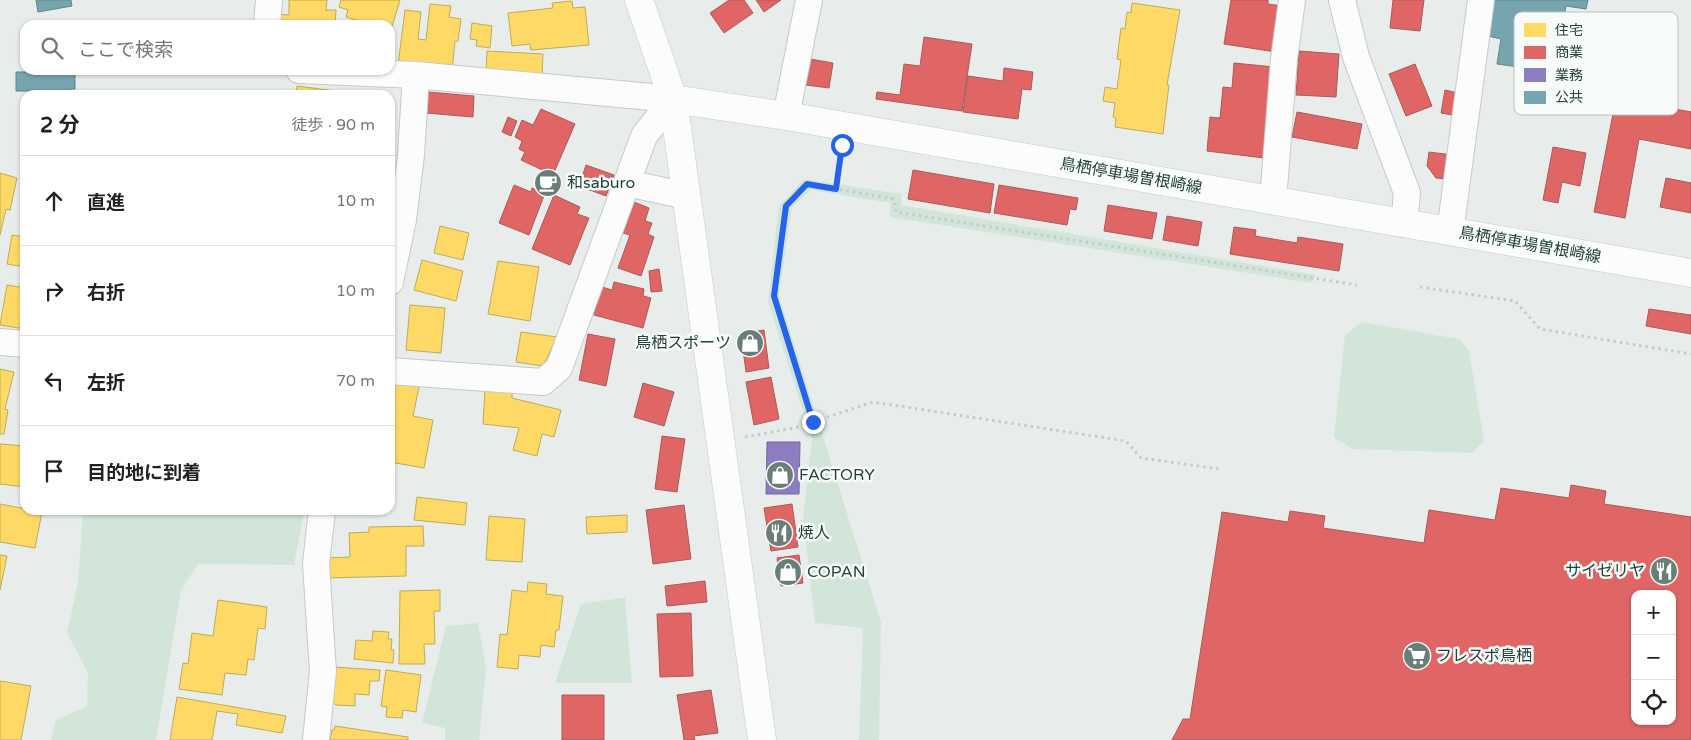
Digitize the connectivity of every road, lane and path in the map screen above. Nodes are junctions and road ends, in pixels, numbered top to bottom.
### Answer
1 (269, 0) edge
2 (639, 0) edge
3 (809, 0) edge
4 (1292, 0) edge
5 (1342, 0) edge
6 (1481, 0) edge
7 (267, 20) edge
8 (395, 74) edge
9 (416, 75) junction
10 (673, 99) junction
11 (786, 116) junction
12 (842, 145) dead end
13 (626, 184) junction
14 (836, 189) junction
15 (687, 196) junction
16 (1273, 201) junction
17 (1404, 224) junction
18 (1450, 232) junction
19 (395, 258) edge
20 (1691, 273) edge
21 (1357, 285) dead end
22 (1420, 287) dead end
23 (0, 342) edge
24 (20, 344) edge
25 (1691, 354) edge
26 (395, 371) edge
27 (813, 422) junction
28 (743, 438) dead end
29 (1220, 470) dead end
30 (321, 515) edge
31 (316, 740) edge
32 (762, 740) edge

1 - 7 street
2 - 10 main road
3 - 11 street
4 - 16 street
5 - 17 street
6 - 18 street
8 - 9 street
9 - 10 street
9 - 19 street
10 - 11 main road, 鳥栖停車場曽根崎線
10 - 13 street
10 - 15 main road
11 - 16 main road, 鳥栖停車場曽根崎線
12 - 14 path
13 - 15 street
13 - 26 street
14 - 21 path
14 - 27 path
15 - 32 main road
16 - 17 main road, 鳥栖停車場曽根崎線
17 - 18 main road, 鳥栖停車場曽根崎線
18 - 20 main road, 鳥栖停車場曽根崎線
22 - 25 path
23 - 24 street
27 - 28 path
27 - 29 path
30 - 31 street

